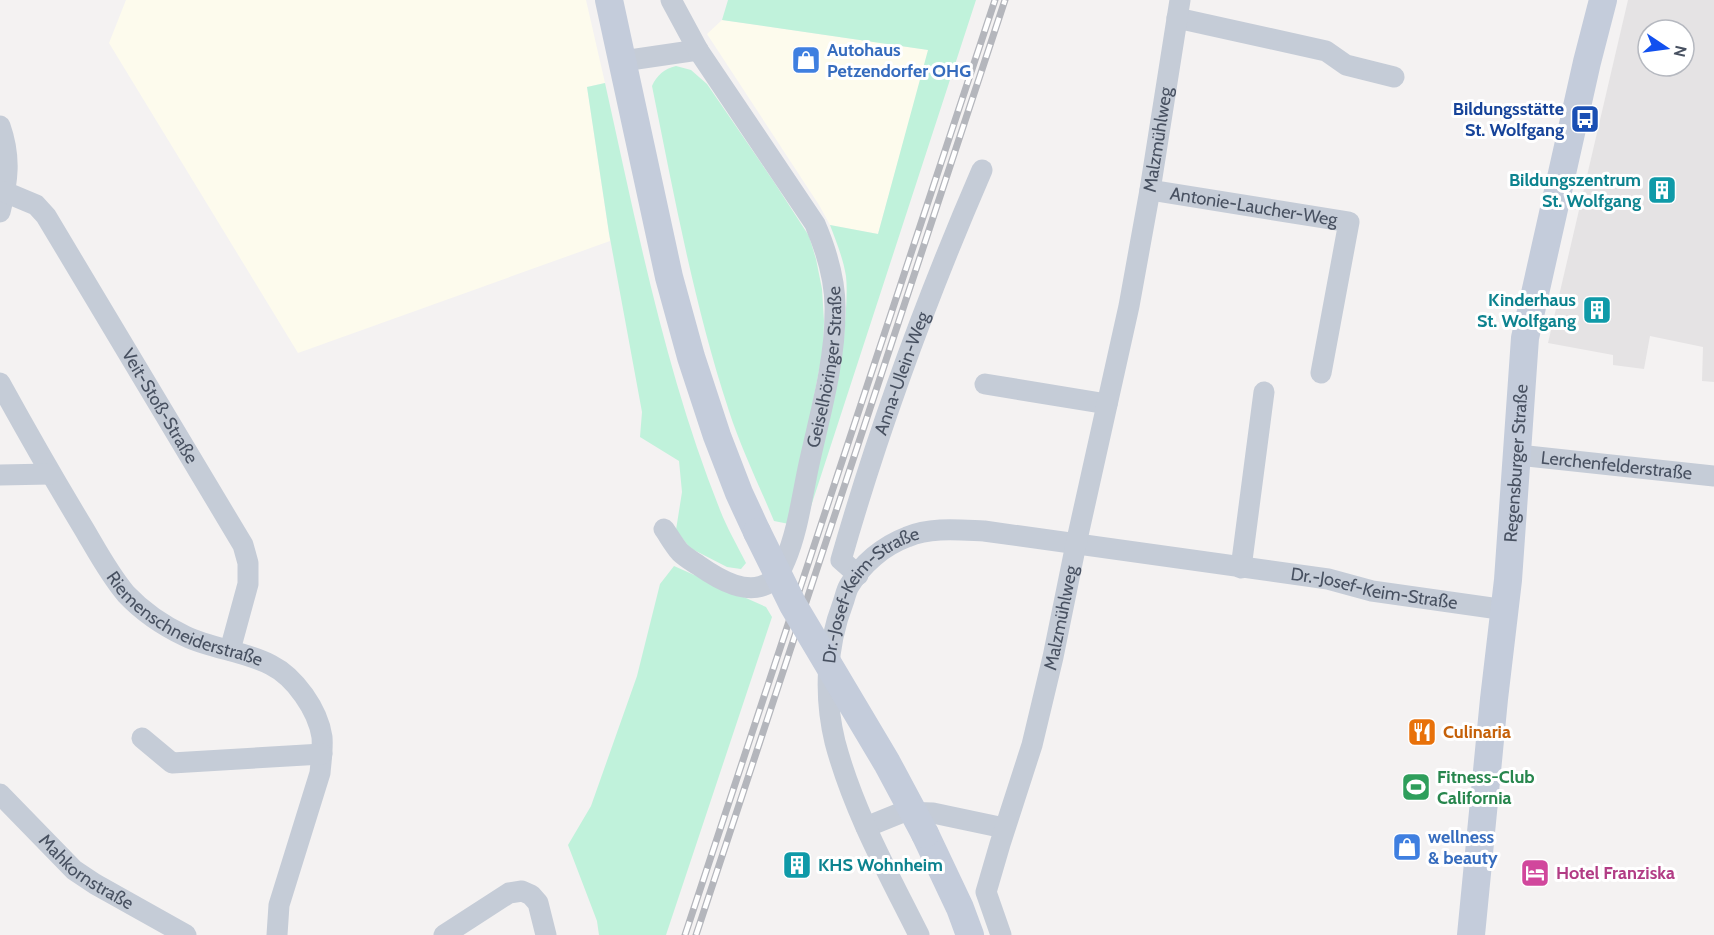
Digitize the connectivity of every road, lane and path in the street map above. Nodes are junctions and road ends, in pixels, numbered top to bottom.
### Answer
1 (609, 0) edge
2 (671, 0) edge
3 (1603, 0) edge
4 (1179, 9) edge
5 (698, 50) junction
6 (623, 61) junction
7 (1394, 77) dead end
8 (0, 126) edge
9 (982, 170) dead end
10 (1150, 190) junction
11 (3, 202) edge
12 (1322, 373) dead end
13 (0, 383) edge
14 (986, 384) dead end
15 (1264, 392) dead end
16 (1107, 404) junction
17 (1518, 455) junction
18 (50, 474) junction
19 (0, 475) edge
20 (1714, 476) edge
21 (664, 529) dead end
22 (1076, 544) junction
23 (1241, 568) junction
24 (858, 575) junction
25 (1506, 610) junction
26 (230, 650) junction
27 (142, 738) dead end
28 (322, 754) junction
29 (0, 794) edge
30 (866, 827) junction
31 (1004, 828) junction
32 (186, 935) edge
33 (276, 935) edge
34 (444, 935) edge
35 (546, 935) edge
36 (918, 935) edge
37 (970, 935) edge
38 (1001, 935) edge
39 (1471, 935) edge

1 - 6 main road
2 - 5 street, Geiselhöringer Straße
3 - 17 main road, Regensburger Straße
4 - 7 street, Malzmühlweg
4 - 10 street, Malzmühlweg
5 - 6 street
5 - 21 street, Geiselhöringer Straße
6 - 37 main road, bridge
8 - 11 street
9 - 24 street, Anna-Ulein-Weg
10 - 12 street, Antonie-Laucher-Weg
10 - 16 street, Malzmühlweg
11 - 26 street, Veit-Stoß-Straße
13 - 18 street, Riemenschneiderstraße
14 - 16 street
15 - 23 street
16 - 22 street, Malzmühlweg
17 - 20 street, Lerchenfelderstraße
17 - 25 main road, Regensburger Straße
18 - 19 street
18 - 26 street, Riemenschneiderstraße
22 - 23 street, Dr.-Josef-Keim-Straße
22 - 24 street, Dr.-Josef-Keim-Straße
22 - 31 street, Malzmühlweg
23 - 25 street, Dr.-Josef-Keim-Straße
24 - 30 street, Dr.-Josef-Keim-Straße
25 - 39 main road, Regensburger Straße
26 - 28 street, Riemenschneiderstraße
27 - 28 street
28 - 33 street, Riemenschneiderstraße
29 - 32 street, Mahkornstraße
30 - 31 street
30 - 36 street, Dr.-Josef-Keim-Straße
31 - 38 street, Malzmühlweg
34 - 35 street

